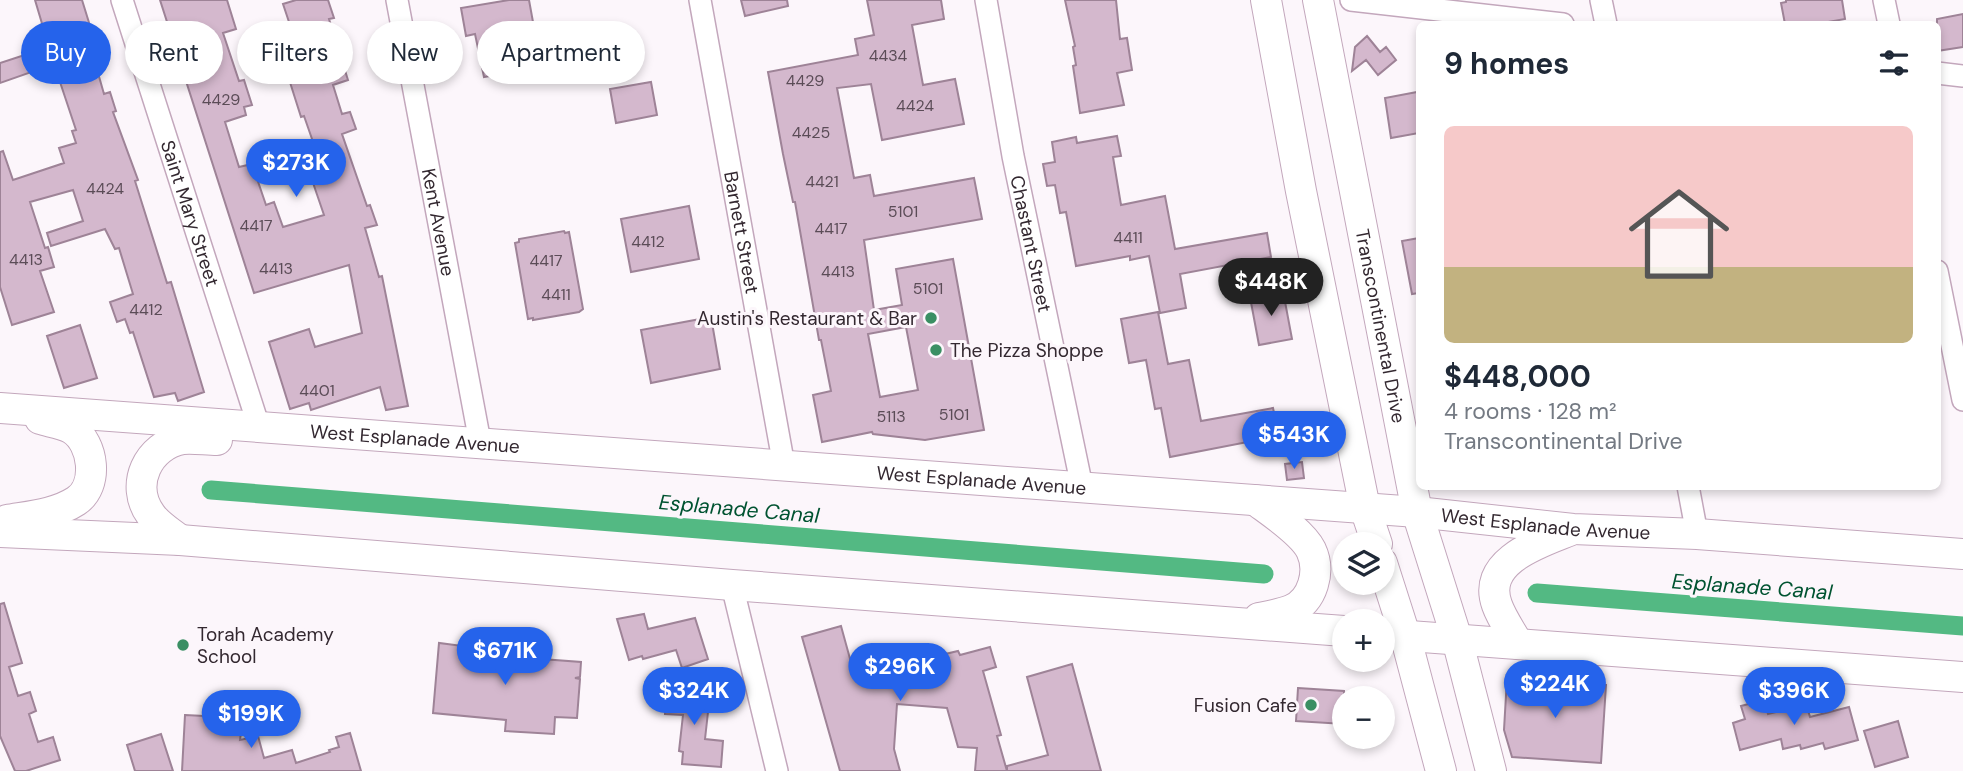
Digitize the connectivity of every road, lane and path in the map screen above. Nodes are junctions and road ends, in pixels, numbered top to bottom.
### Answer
1 (122, 0) edge
2 (397, 0) edge
3 (700, 0) edge
4 (986, 0) edge
5 (1266, 0) edge
6 (1318, 0) edge
7 (1351, 0) edge
8 (1601, 0) edge
9 (1884, 0) edge
10 (1536, 21) edge
11 (1605, 21) edge
12 (1888, 21) edge
13 (1941, 73) edge
14 (1963, 76) edge
15 (1941, 291) edge
16 (1963, 400) edge
17 (2, 403) edge
18 (259, 427) junction
19 (480, 442) junction
20 (784, 466) junction
21 (1082, 487) junction
22 (1689, 490) edge
23 (1255, 500) junction
24 (1365, 508) junction
25 (1417, 512) junction
26 (0, 521) edge
27 (1573, 529) junction
28 (0, 531) edge
29 (1373, 532) edge
30 (1697, 534) junction
31 (180, 540) junction
32 (1963, 554) edge
33 (732, 585) junction
34 (1239, 624) junction
35 (1332, 630) edge
36 (1395, 635) edge
37 (1395, 638) edge
38 (1457, 639) junction
39 (1518, 644) junction
40 (1963, 677) edge
41 (777, 771) edge
42 (1441, 771) edge
43 (1491, 771) edge

1 - 18 street, Saint Mary Street
2 - 19 street, Kent Avenue
3 - 20 street, Barnett Street
4 - 21 street, Chastant Street
5 - 24 main road
6 - 25 main road, Transcontinental Drive
7 - 10 street
8 - 11 street
9 - 12 street
13 - 14 street
15 - 16 street
17 - 18 main road, West Esplanade Avenue
17 - 26 main road
18 - 19 main road, West Esplanade Avenue
18 - 31 main road
19 - 20 main road, West Esplanade Avenue
20 - 21 main road, West Esplanade Avenue
21 - 23 main road, West Esplanade Avenue
22 - 30 street
23 - 24 main road, West Esplanade Avenue
23 - 34 main road
24 - 25 main road, West Esplanade Avenue
24 - 29 main road
25 - 27 main road, West Esplanade Avenue
25 - 38 main road, Transcontinental Drive
27 - 30 main road, West Esplanade Avenue
27 - 39 main road
28 - 31 main road
30 - 32 main road, West Esplanade Avenue
31 - 33 main road
33 - 34 main road
33 - 41 street
34 - 35 main road
36 - 38 main road
37 - 42 main road
38 - 39 main road
38 - 43 main road, Transcontinental Drive
39 - 40 main road

